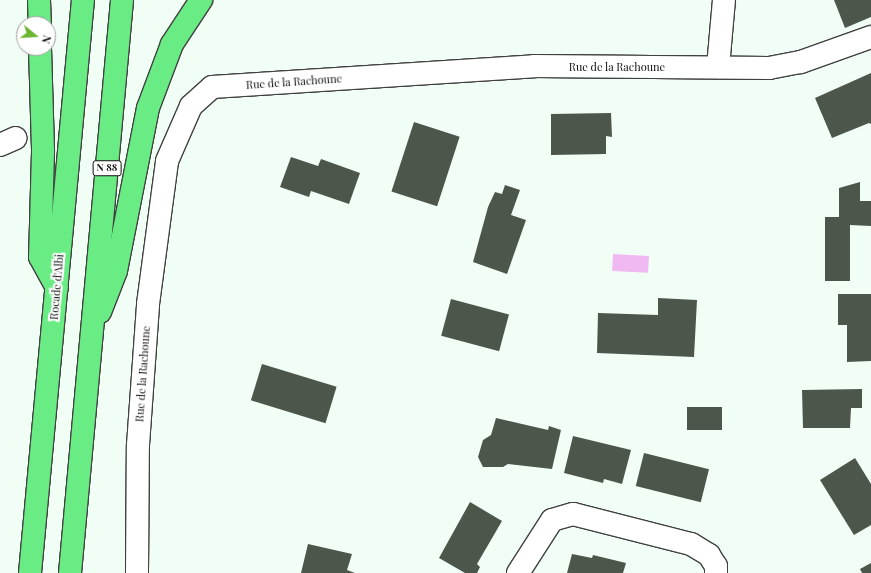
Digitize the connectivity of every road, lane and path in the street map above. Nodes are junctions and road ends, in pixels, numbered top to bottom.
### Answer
1 (39, 0) edge
2 (83, 0) edge
3 (122, 0) edge
4 (201, 0) edge
5 (724, 0) edge
6 (40, 16) edge
7 (871, 37) edge
8 (40, 56) edge
9 (718, 67) junction
10 (57, 288) junction
11 (91, 335) junction
12 (30, 573) edge
13 (70, 573) edge
14 (138, 573) edge
15 (518, 573) edge
16 (716, 573) edge

1 - 6 highway
2 - 10 highway, Rocade d'Albi
3 - 11 highway, N 88
4 - 11 highway
5 - 9 street
7 - 9 street, Rue de la Rachoune
8 - 10 highway
9 - 14 street, Rue de la Rachoune
10 - 12 highway, Rocade d'Albi
11 - 13 highway, N 88
15 - 16 street

